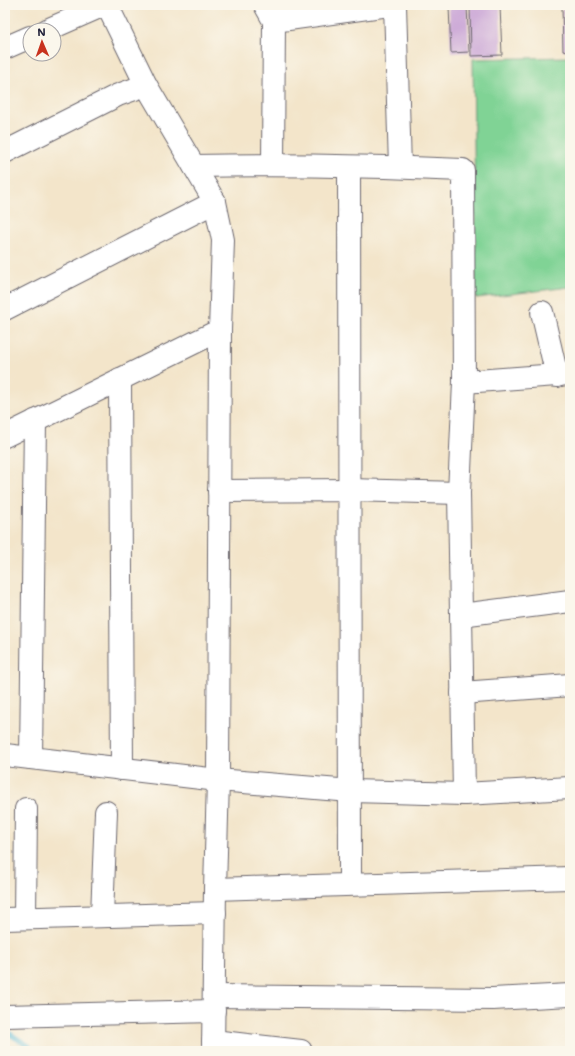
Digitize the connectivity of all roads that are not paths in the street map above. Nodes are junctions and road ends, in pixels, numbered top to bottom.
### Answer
1 (106, 5) edge
2 (389, 5) edge
3 (395, 5) edge
4 (270, 13) edge
5 (62, 24) edge
6 (22, 41) edge
7 (5, 48) edge
8 (146, 85) junction
9 (5, 152) edge
10 (273, 164) junction
11 (194, 166) junction
12 (349, 167) junction
13 (400, 167) junction
14 (216, 202) junction
15 (5, 309) edge
16 (542, 312) dead end
17 (220, 330) junction
18 (563, 375) edge
19 (120, 379) junction
20 (464, 382) junction
21 (35, 421) junction
22 (5, 436) edge
23 (350, 490) junction
24 (219, 491) junction
25 (459, 494) junction
26 (570, 601) edge
27 (461, 615) junction
28 (570, 685) edge
29 (462, 693) junction
30 (5, 755) edge
31 (30, 758) junction
32 (122, 769) junction
33 (218, 780) junction
34 (570, 788) edge
35 (351, 791) junction
36 (464, 794) junction
37 (26, 810) dead end
38 (106, 812) dead end
39 (570, 878) edge
40 (350, 884) junction
41 (215, 889) junction
42 (215, 913) junction
43 (102, 916) junction
44 (15, 918) edge
45 (570, 995) edge
46 (214, 1003) junction
47 (5, 1016) edge
48 (213, 1046) edge
49 (301, 1051) edge

1 - 5 street
1 - 8 street
2 - 4 street
3 - 13 street
4 - 10 street
6 - 7 street
8 - 9 street
8 - 11 street
10 - 11 street
10 - 12 street
11 - 14 street
12 - 13 street
12 - 23 street
13 - 20 street
14 - 15 street
14 - 17 street
16 - 18 street
17 - 19 street
17 - 24 street
18 - 20 street
19 - 21 street
19 - 32 street
20 - 25 street
21 - 22 street
21 - 31 street
23 - 24 street
23 - 25 street
23 - 35 street
24 - 33 street
25 - 27 street
26 - 27 street
27 - 29 street
28 - 29 street
29 - 36 street
30 - 31 street
31 - 32 street
32 - 33 street
33 - 35 street
33 - 41 street
34 - 36 street
35 - 36 street
35 - 40 street
37 - 44 street
38 - 43 street
39 - 40 street
40 - 41 street
41 - 42 street
42 - 43 street
42 - 46 street
43 - 44 street
45 - 46 street
46 - 47 street
46 - 48 street
48 - 49 street

